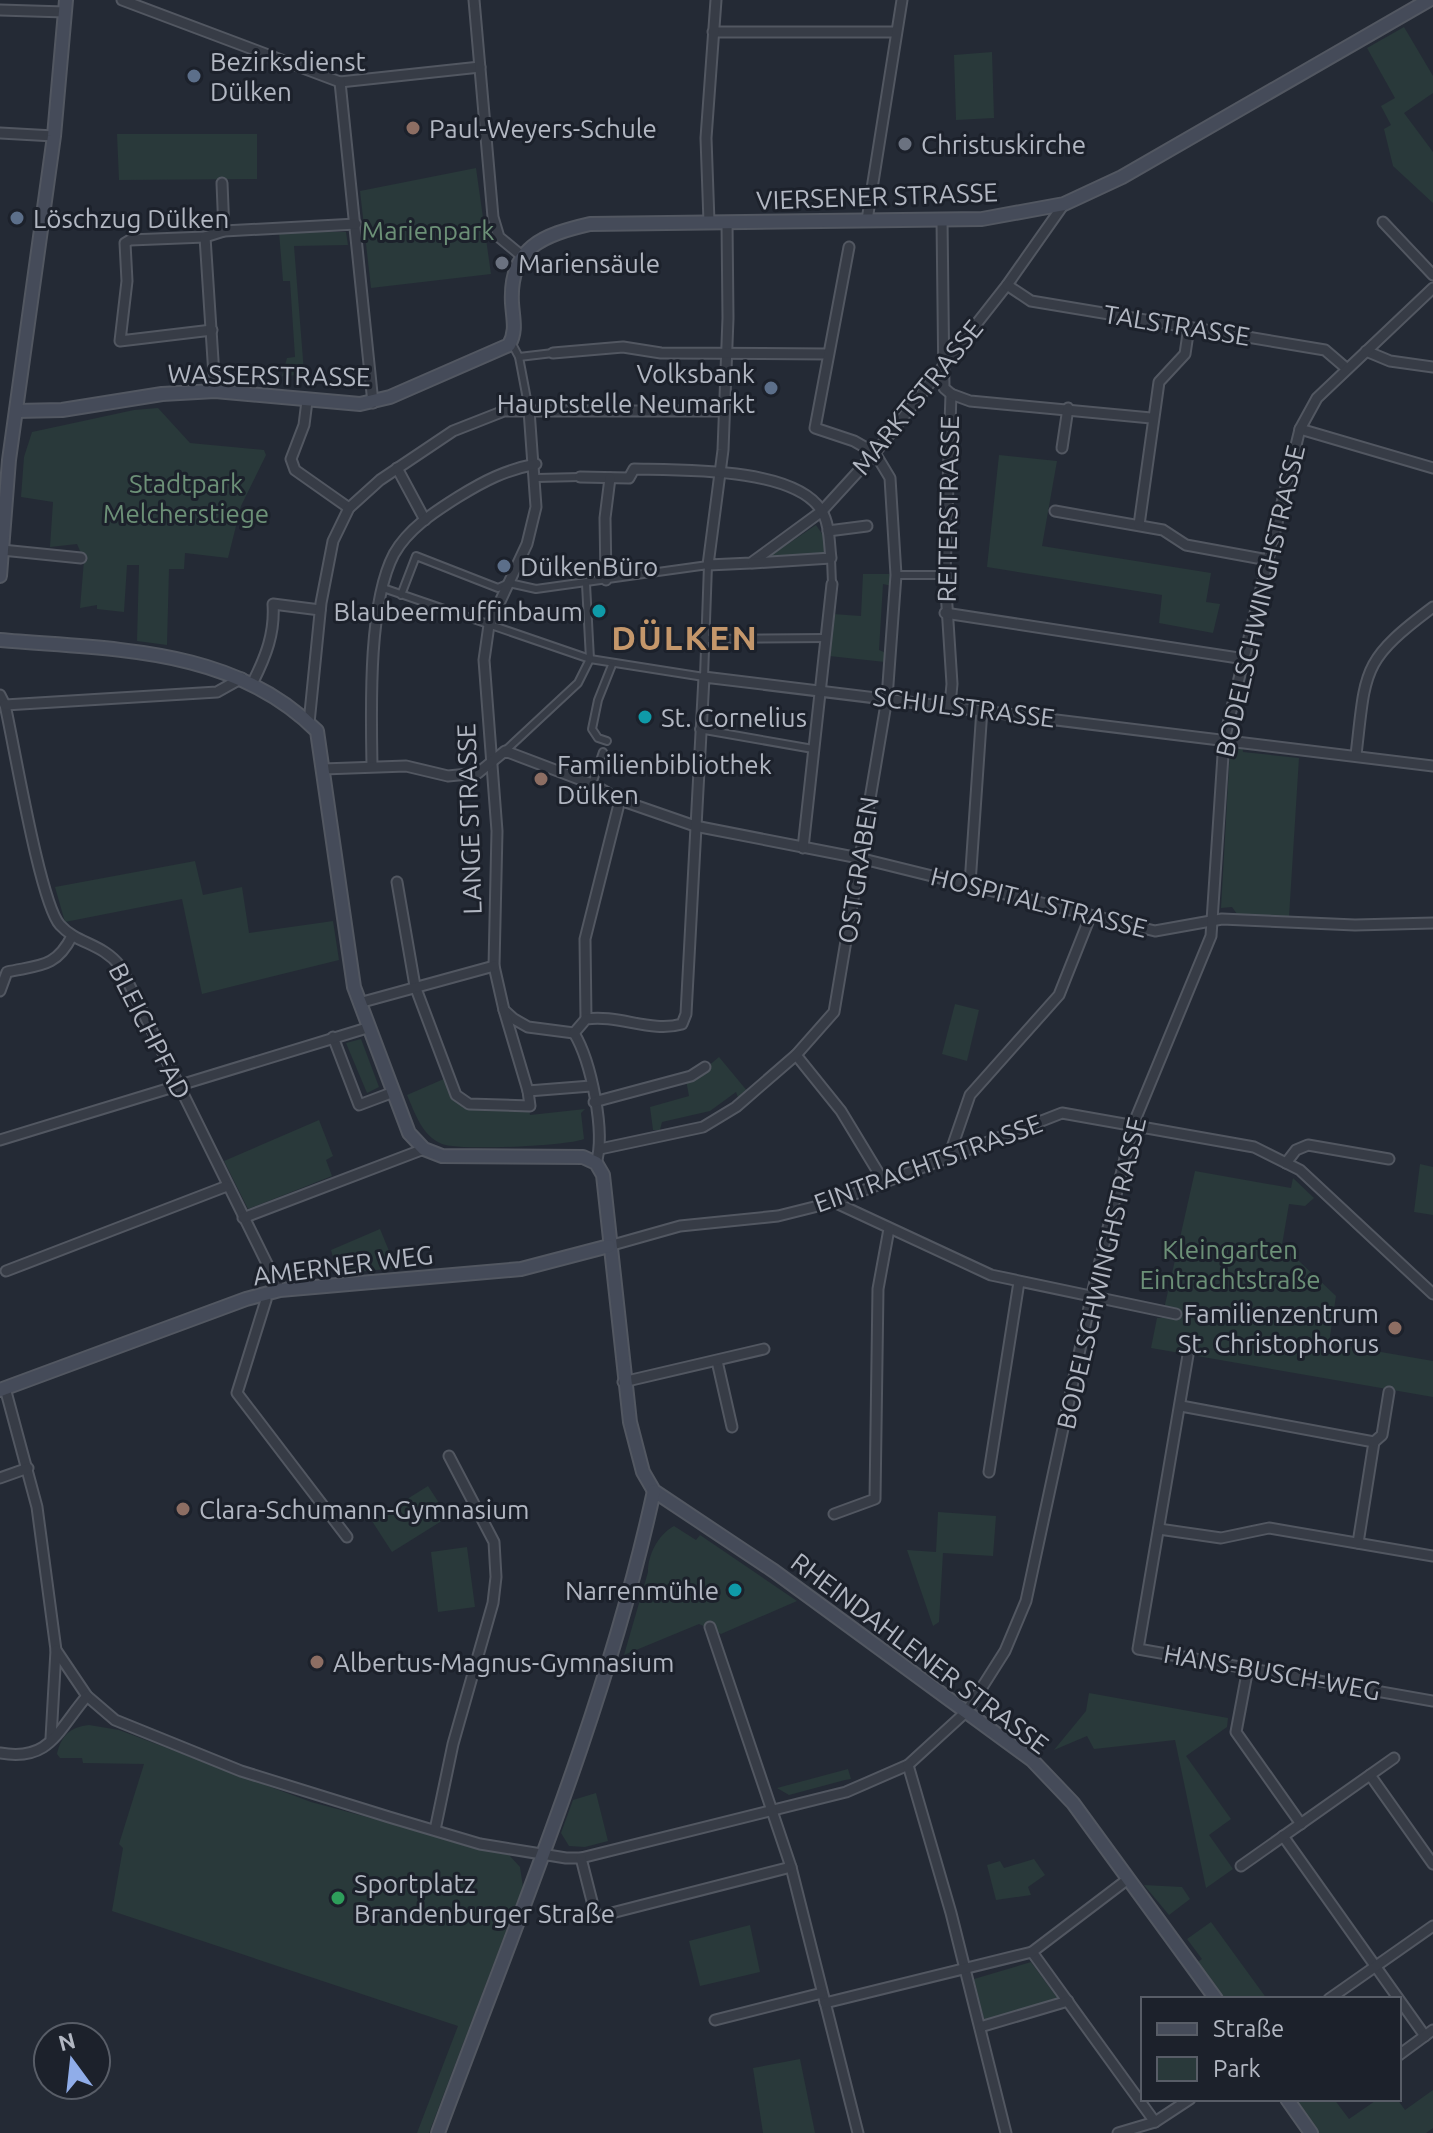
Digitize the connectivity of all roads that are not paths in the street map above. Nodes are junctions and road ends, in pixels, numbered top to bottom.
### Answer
1 (122, 0) edge
2 (474, 0) edge
3 (716, 0) edge
4 (902, 0) edge
5 (1429, 0) edge
6 (65, 6) edge
7 (0, 10) edge
8 (713, 32) junction
9 (896, 32) junction
10 (480, 67) junction
11 (340, 82) junction
12 (0, 133) edge
13 (54, 136) junction
14 (222, 183) dead end
15 (1064, 204) junction
16 (942, 219) junction
17 (867, 220) junction
18 (709, 222) junction
19 (727, 222) junction
20 (1383, 222) dead end
21 (356, 224) junction
22 (224, 231) junction
23 (205, 237) junction
24 (849, 247) dead end
25 (522, 256) junction
26 (1433, 275) edge
27 (1007, 285) junction
28 (1433, 288) edge
29 (1189, 327) junction
30 (212, 330) junction
31 (511, 342) junction
32 (726, 351) junction
33 (1366, 351) junction
34 (553, 353) joint
35 (828, 354) junction
36 (519, 357) junction
37 (944, 364) junction
38 (1433, 367) edge
39 (1346, 368) junction
40 (215, 391) junction
41 (951, 394) junction
42 (307, 401) junction
43 (373, 403) junction
44 (1068, 408) junction
45 (529, 410) junction
46 (16, 411) junction
47 (724, 411) junction
48 (1151, 418) junction
49 (1300, 429) junction
50 (1062, 448) dead end
51 (875, 453) junction
52 (9, 460) junction
53 (536, 464) junction
54 (397, 468) junction
55 (1433, 468) edge
56 (0, 473) edge
57 (719, 473) junction
58 (580, 477) joint
59 (537, 478) junction
60 (610, 478) junction
61 (349, 508) junction
62 (822, 511) junction
63 (1055, 511) dead end
64 (425, 520) junction
65 (1139, 525) junction
66 (867, 526) dead end
67 (828, 531) junction
68 (2, 550) junction
69 (81, 558) dead end
70 (831, 558) junction
71 (1268, 560) junction
72 (751, 563) junction
73 (708, 565) junction
74 (896, 575) junction
75 (945, 575) junction
76 (0, 576) edge
77 (606, 580) junction
78 (509, 583) junction
79 (586, 584) junction
80 (832, 584) joint
81 (383, 588) junction
82 (401, 595) junction
83 (1433, 607) edge
84 (320, 610) junction
85 (945, 613) junction
86 (489, 625) junction
87 (826, 638) junction
88 (703, 639) junction
89 (0, 640) edge
90 (590, 659) junction
91 (1245, 659) junction
92 (612, 665) junction
93 (704, 677) junction
94 (248, 680) junction
95 (821, 690) junction
96 (0, 695) edge
97 (887, 698) junction
98 (5, 705) junction
99 (950, 705) junction
100 (982, 709) junction
101 (309, 723) junction
102 (699, 729) junction
103 (1224, 740) junction
104 (607, 741) dead end
105 (813, 749) junction
106 (505, 751) junction
107 (603, 752) dead end
108 (1356, 755) junction
109 (491, 762) junction
110 (372, 765) junction
111 (1433, 766) edge
112 (323, 769) junction
113 (592, 784) junction
114 (620, 800) junction
115 (695, 826) junction
116 (803, 848) junction
117 (859, 858) junction
118 (397, 882) dead end
119 (970, 884) junction
120 (1090, 917) junction
121 (1212, 923) junction
122 (1433, 923) edge
123 (72, 936) junction
124 (494, 966) junction
125 (415, 986) junction
126 (0, 991) edge
127 (359, 1003) junction
128 (504, 1010) junction
129 (586, 1019) junction
130 (367, 1028) junction
131 (574, 1033) junction
132 (333, 1037) junction
133 (796, 1055) junction
134 (705, 1067) dead end
135 (178, 1085) junction
136 (591, 1086) junction
137 (528, 1091) junction
138 (391, 1093) junction
139 (594, 1102) junction
140 (1133, 1125) junction
141 (0, 1140) edge
142 (424, 1149) junction
143 (600, 1149) junction
144 (948, 1159) junction
145 (1389, 1159) dead end
146 (596, 1163) junction
147 (1286, 1163) junction
148 (884, 1182) junction
149 (227, 1186) junction
150 (834, 1202) junction
151 (243, 1218) junction
152 (889, 1229) junction
153 (609, 1246) junction
154 (6, 1271) dead end
155 (1019, 1282) junction
156 (280, 1290) junction
157 (263, 1294) junction
158 (1433, 1294) edge
159 (1091, 1298) junction
160 (1176, 1314) dead end
161 (764, 1349) dead end
162 (1188, 1355) dead end
163 (717, 1361) junction
164 (623, 1382) junction
165 (2, 1389) edge
166 (1389, 1392) dead end
167 (1181, 1406) junction
168 (732, 1427) dead end
169 (1374, 1442) junction
170 (449, 1456) dead end
171 (28, 1468) junction
172 (989, 1472) dead end
173 (0, 1478) edge
174 (654, 1491) junction
175 (834, 1514) dead end
176 (1159, 1529) junction
177 (347, 1537) dead end
178 (1358, 1543) junction
179 (1433, 1556) edge
180 (710, 1627) dead end
181 (56, 1650) junction
182 (1248, 1668) junction
183 (87, 1696) junction
184 (1433, 1701) edge
185 (967, 1711) junction
186 (51, 1739) junction
187 (0, 1753) edge
188 (1394, 1758) dead end
189 (908, 1765) junction
190 (1370, 1775) junction
191 (774, 1809) junction
192 (1301, 1824) junction
193 (435, 1830) junction
194 (1283, 1836) junction
195 (541, 1855) junction
196 (581, 1858) junction
197 (1433, 1864) edge
198 (1241, 1866) dead end
199 (791, 1867) junction
200 (1128, 1879) junction
201 (1433, 1926) edge
202 (1032, 1952) junction
203 (1377, 1965) junction
204 (965, 1970) junction
205 (1215, 1997) edge
206 (1332, 1997) edge
207 (824, 1998) junction
208 (1068, 2001) junction
209 (715, 2020) dead end
210 (980, 2027) junction
211 (1429, 2033) edge
212 (1401, 2054) edge
213 (1187, 2101) edge
214 (1288, 2101) edge
215 (1155, 2122) junction
216 (438, 2133) edge
217 (858, 2133) edge
218 (1006, 2133) edge
219 (1118, 2133) edge
220 (1311, 2133) edge

1 - 11 street
2 - 10 street
3 - 8 street
4 - 9 street
5 - 15 main road, VIERSENER STRASSE
6 - 7 street
6 - 13 main road
8 - 9 street
8 - 18 street
9 - 17 street
10 - 11 street
10 - 25 street
11 - 21 street
12 - 13 street
13 - 46 main road
14 - 22 street
15 - 16 main road, VIERSENER STRASSE
15 - 27 street, MARKTSTRASSE
16 - 17 main road, VIERSENER STRASSE
16 - 37 street, REITERSTRASSE
17 - 19 main road, VIERSENER STRASSE
18 - 19 main road, VIERSENER STRASSE
18 - 25 main road, VIERSENER STRASSE
19 - 32 street
20 - 26 street
21 - 22 street
21 - 43 street
22 - 23 street
23 - 30 street
23 - 30 street
24 - 35 street
25 - 31 main road
27 - 29 street, TALSTRASSE
27 - 37 street, MARKTSTRASSE
28 - 33 street, BODELSCHWINGHSTRASSE
29 - 39 street, TALSTRASSE
29 - 48 street
30 - 40 street
31 - 36 street, LANGE STRASSE
31 - 43 main road, WASSERSTRASSE
32 - 34 street
32 - 35 street
32 - 47 street
33 - 38 street
33 - 39 street, BODELSCHWINGHSTRASSE
34 - 36 street
35 - 51 street
36 - 45 street, LANGE STRASSE
37 - 41 street, REITERSTRASSE
37 - 51 street, MARKTSTRASSE
39 - 49 street, BODELSCHWINGHSTRASSE
40 - 42 main road, WASSERSTRASSE
40 - 46 main road, WASSERSTRASSE
41 - 44 street
41 - 75 street, REITERSTRASSE
42 - 43 main road, WASSERSTRASSE
42 - 61 street
44 - 48 street
44 - 50 street
45 - 47 street
45 - 53 street, LANGE STRASSE
45 - 54 street
46 - 52 main road
47 - 57 street
48 - 65 street
49 - 55 street
49 - 71 street, BODELSCHWINGHSTRASSE
51 - 62 street, MARKTSTRASSE
51 - 74 street, OSTGRABEN
52 - 56 main road
52 - 68 main road
53 - 59 street, LANGE STRASSE
53 - 64 street
54 - 61 street
54 - 64 street
57 - 60 street
57 - 62 street
57 - 73 street
58 - 59 street
58 - 60 street
59 - 78 street, LANGE STRASSE
60 - 77 street
61 - 84 street
62 - 67 street
62 - 72 street, MARKTSTRASSE
63 - 65 street
64 - 81 street
65 - 71 street
66 - 67 street
67 - 70 street
68 - 69 street
68 - 76 main road
70 - 72 street
70 - 80 street
71 - 91 street, BODELSCHWINGHSTRASSE
72 - 73 street
73 - 77 street
73 - 88 street
74 - 75 street
74 - 97 street, OSTGRABEN
75 - 85 street, REITERSTRASSE
77 - 79 street
78 - 79 street
78 - 82 street
78 - 86 street, LANGE STRASSE
79 - 90 street
80 - 87 street
81 - 82 street
81 - 110 street
82 - 86 street
83 - 108 street
84 - 94 street
84 - 101 street
85 - 91 street
85 - 99 street, REITERSTRASSE
86 - 90 street
86 - 109 street, LANGE STRASSE
87 - 88 street
87 - 95 street
88 - 93 street
89 - 94 main road
90 - 92 street
90 - 106 street
91 - 103 street, BODELSCHWINGHSTRASSE
92 - 93 street
92 - 104 street
93 - 95 street, SCHULSTRASSE
93 - 102 street
94 - 98 street
94 - 101 main road
95 - 97 street, SCHULSTRASSE
95 - 105 street
96 - 98 street, BLEICHPFAD
97 - 99 street, SCHULSTRASSE
97 - 117 street, OSTGRABEN
98 - 123 street, BLEICHPFAD
99 - 100 street, SCHULSTRASSE
100 - 103 street, SCHULSTRASSE
100 - 119 street
101 - 112 main road
102 - 105 street
102 - 115 street
103 - 108 street, SCHULSTRASSE
103 - 121 street, BODELSCHWINGHSTRASSE
105 - 116 street
106 - 109 street
106 - 113 street, HOSPITALSTRASSE
107 - 113 street
108 - 111 street, SCHULSTRASSE
109 - 110 street
109 - 124 street, LANGE STRASSE
110 - 112 street
112 - 127 main road
113 - 114 street, HOSPITALSTRASSE
114 - 115 street, HOSPITALSTRASSE
114 - 129 street
115 - 116 street, HOSPITALSTRASSE
115 - 129 street
116 - 117 street, HOSPITALSTRASSE
117 - 119 street, HOSPITALSTRASSE
117 - 133 street, OSTGRABEN
118 - 125 street
119 - 120 street, HOSPITALSTRASSE
120 - 121 street, HOSPITALSTRASSE
120 - 144 street
121 - 122 street, HOSPITALSTRASSE
121 - 140 street, BODELSCHWINGHSTRASSE
123 - 126 street
123 - 135 street, BLEICHPFAD
124 - 125 street
124 - 128 street, LANGE STRASSE
125 - 127 street
125 - 137 street
127 - 130 main road
128 - 131 street
128 - 137 street, LANGE STRASSE
129 - 131 street
130 - 132 street
130 - 138 main road
131 - 136 street
132 - 135 street
132 - 138 street
133 - 143 street, OSTGRABEN
133 - 148 street
134 - 139 street
135 - 141 street
135 - 149 street, BLEICHPFAD
136 - 137 street
136 - 139 street
138 - 142 main road
139 - 143 street
140 - 144 street, EINTRACHTSTRASSE
140 - 147 street, EINTRACHTSTRASSE
140 - 159 street, BODELSCHWINGHSTRASSE
142 - 146 main road
142 - 151 street
143 - 146 street
144 - 148 street, EINTRACHTSTRASSE
145 - 147 street
146 - 153 main road
147 - 158 street, EINTRACHTSTRASSE
148 - 150 street, EINTRACHTSTRASSE
149 - 151 street, BLEICHPFAD
149 - 154 street
150 - 152 street
150 - 153 street, EINTRACHTSTRASSE
151 - 156 street, BLEICHPFAD
152 - 155 street
152 - 175 street
153 - 156 main road, AMERNER WEG
153 - 164 main road
155 - 159 street
155 - 172 street
156 - 157 main road, AMERNER WEG
157 - 165 main road, AMERNER WEG
157 - 177 street
159 - 160 street
159 - 185 street, BODELSCHWINGHSTRASSE
161 - 163 street
162 - 167 street
163 - 164 street
163 - 168 street
164 - 174 main road
165 - 171 street
166 - 169 street
167 - 169 street
167 - 176 street
169 - 178 street
170 - 193 street
171 - 173 street
171 - 181 street
174 - 185 main road, RHEINDAHLENER STRASSE
174 - 195 main road
176 - 178 street
176 - 182 street, HANS-BUSCH-WEG
178 - 179 street
180 - 191 street
181 - 183 street, BODELSCHWINGHSTRASSE
181 - 186 street
182 - 184 street, HANS-BUSCH-WEG
182 - 192 street
183 - 186 street
183 - 193 street, BODELSCHWINGHSTRASSE
185 - 189 street, BODELSCHWINGHSTRASSE
185 - 200 main road, RHEINDAHLENER STRASSE
186 - 187 street
188 - 190 street
189 - 191 street, BODELSCHWINGHSTRASSE
189 - 204 street
190 - 192 street
190 - 197 street
191 - 196 street, BODELSCHWINGHSTRASSE
191 - 199 street
192 - 194 street
193 - 195 street, BODELSCHWINGHSTRASSE
194 - 198 street
194 - 203 street
195 - 196 street, BODELSCHWINGHSTRASSE
195 - 216 main road
196 - 199 street
199 - 207 street
200 - 202 street
200 - 205 main road, RHEINDAHLENER STRASSE
201 - 203 street
202 - 204 street
202 - 208 street
203 - 206 street
203 - 211 street
204 - 207 street
204 - 210 street
207 - 209 street
207 - 217 street
208 - 210 street
208 - 215 street
210 - 218 street
211 - 212 street
213 - 215 street
214 - 220 main road
215 - 219 street

